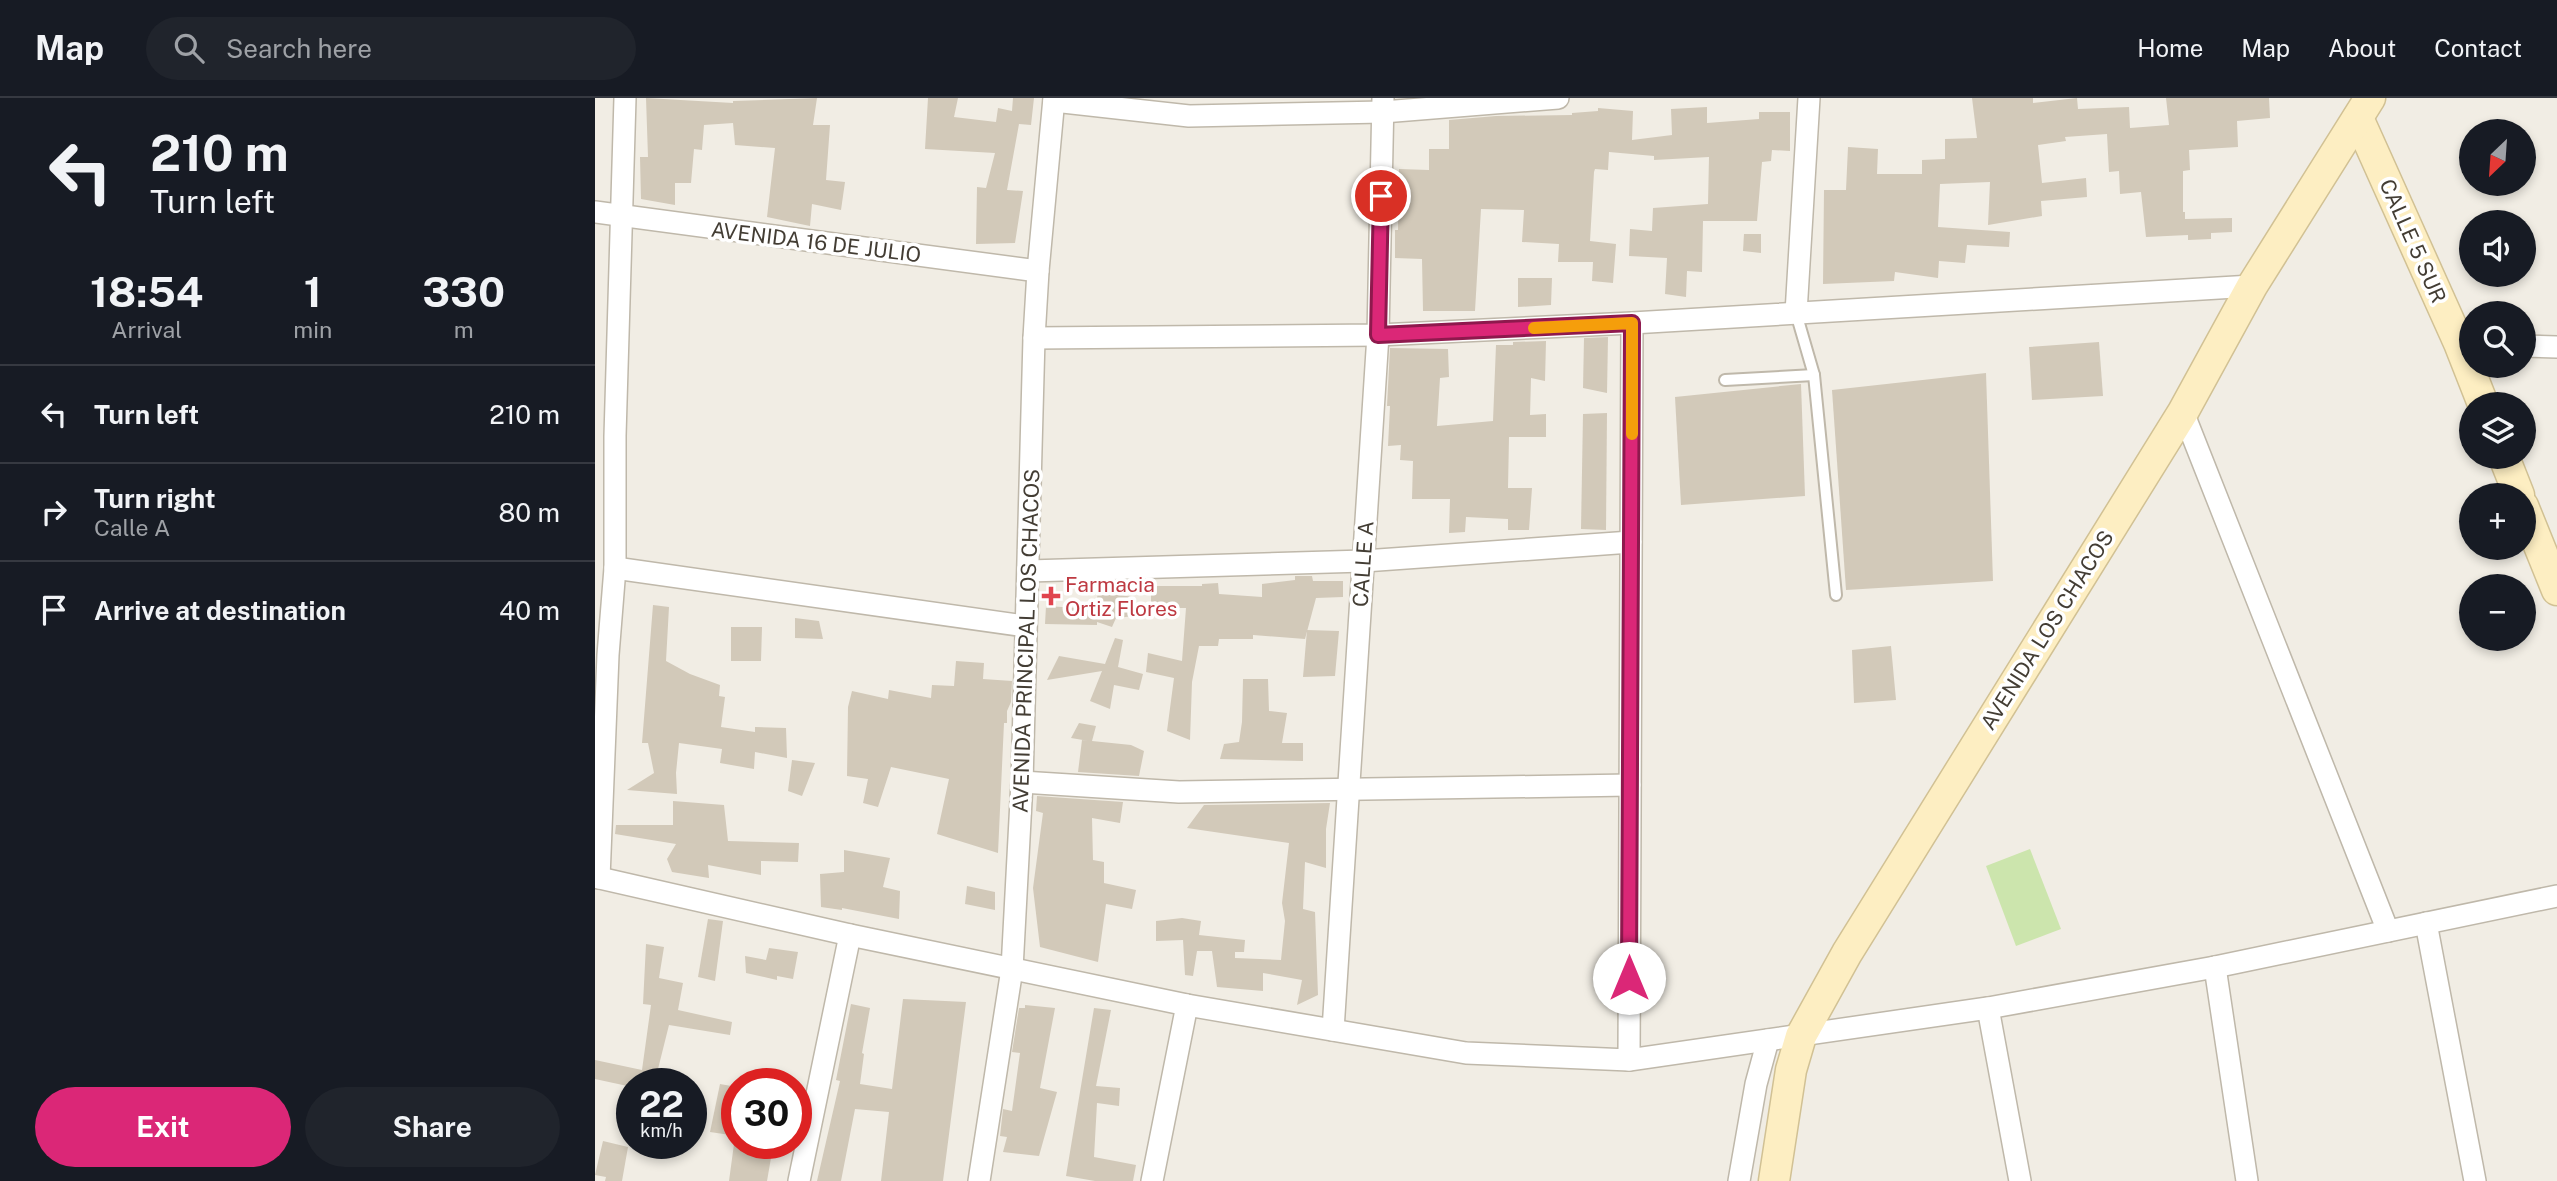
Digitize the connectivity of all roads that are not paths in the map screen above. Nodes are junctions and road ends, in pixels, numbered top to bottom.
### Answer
1 (625, 98) edge
2 (1558, 98) edge
3 (1809, 98) edge
4 (1054, 100) edge
5 (1383, 105) edge
6 (2364, 108) edge
7 (595, 212) edge
8 (622, 218) junction
9 (1038, 271) junction
10 (2252, 286) junction
11 (1796, 313) junction
12 (1632, 323) junction
13 (2459, 329) edge
14 (1378, 335) junction
15 (1034, 338) junction
16 (2536, 346) edge
17 (2557, 347) edge
18 (1814, 375) junction
19 (1725, 380) dead end
20 (2183, 412) junction
21 (605, 434) edge
22 (2536, 538) edge
23 (1631, 542) junction
24 (1364, 561) junction
25 (615, 568) junction
26 (1029, 571) junction
27 (2557, 590) edge
28 (1836, 595) dead end
29 (1025, 626) junction
30 (601, 653) edge
31 (1022, 782) junction
32 (1630, 785) junction
33 (1348, 788) junction
34 (597, 878) edge
35 (2557, 896) edge
36 (2426, 923) junction
37 (2388, 931) junction
38 (850, 935) junction
39 (2215, 968) junction
40 (1013, 969) junction
41 (1187, 1005) junction
42 (1988, 1008) junction
43 (1333, 1030) junction
44 (1801, 1036) junction
45 (1768, 1040) junction
46 (1629, 1060) junction
47 (799, 1181) edge
48 (979, 1181) edge
49 (1152, 1181) edge
50 (1739, 1181) edge
51 (1774, 1181) edge
52 (2020, 1181) edge
53 (2246, 1181) edge
54 (2475, 1181) edge

1 - 8 street
2 - 5 street
3 - 11 street
4 - 5 street
4 - 9 street, AVENIDA PRINCIPAL LOS CHACOS
5 - 14 street, CALLE A
6 - 10 street, AVENIDA LOS CHACOS
6 - 13 street, CALLE 5 SUR
7 - 8 street, AVENIDA 16 DE JULIO
8 - 9 street, AVENIDA 16 DE JULIO
8 - 21 street
9 - 15 street, AVENIDA PRINCIPAL LOS CHACOS
10 - 11 street
10 - 20 street, AVENIDA LOS CHACOS
11 - 12 street
11 - 18 lane
12 - 14 street
12 - 23 street
14 - 15 street
14 - 24 street, CALLE A
15 - 26 street, AVENIDA PRINCIPAL LOS CHACOS
16 - 17 street
18 - 19 lane
18 - 28 lane
20 - 37 street
20 - 44 street, AVENIDA LOS CHACOS
21 - 25 street
22 - 27 street
23 - 24 street
23 - 32 street
24 - 26 street
24 - 33 street, CALLE A
25 - 29 street
25 - 30 street
26 - 29 street, AVENIDA PRINCIPAL LOS CHACOS
29 - 31 street, AVENIDA PRINCIPAL LOS CHACOS
30 - 34 street
31 - 33 street
31 - 40 street, AVENIDA PRINCIPAL LOS CHACOS
32 - 33 street
32 - 46 street
33 - 43 street, CALLE A
34 - 38 street
35 - 36 street
36 - 37 street
36 - 54 street
37 - 39 street
38 - 40 street
38 - 47 street
39 - 42 street
39 - 53 street
40 - 41 street
40 - 48 street, AVENIDA PRINCIPAL LOS CHACOS
41 - 43 street
41 - 49 street
42 - 44 street
42 - 52 street
43 - 46 street
44 - 45 street
44 - 51 street, AVENIDA LOS CHACOS
45 - 46 street
45 - 50 street

